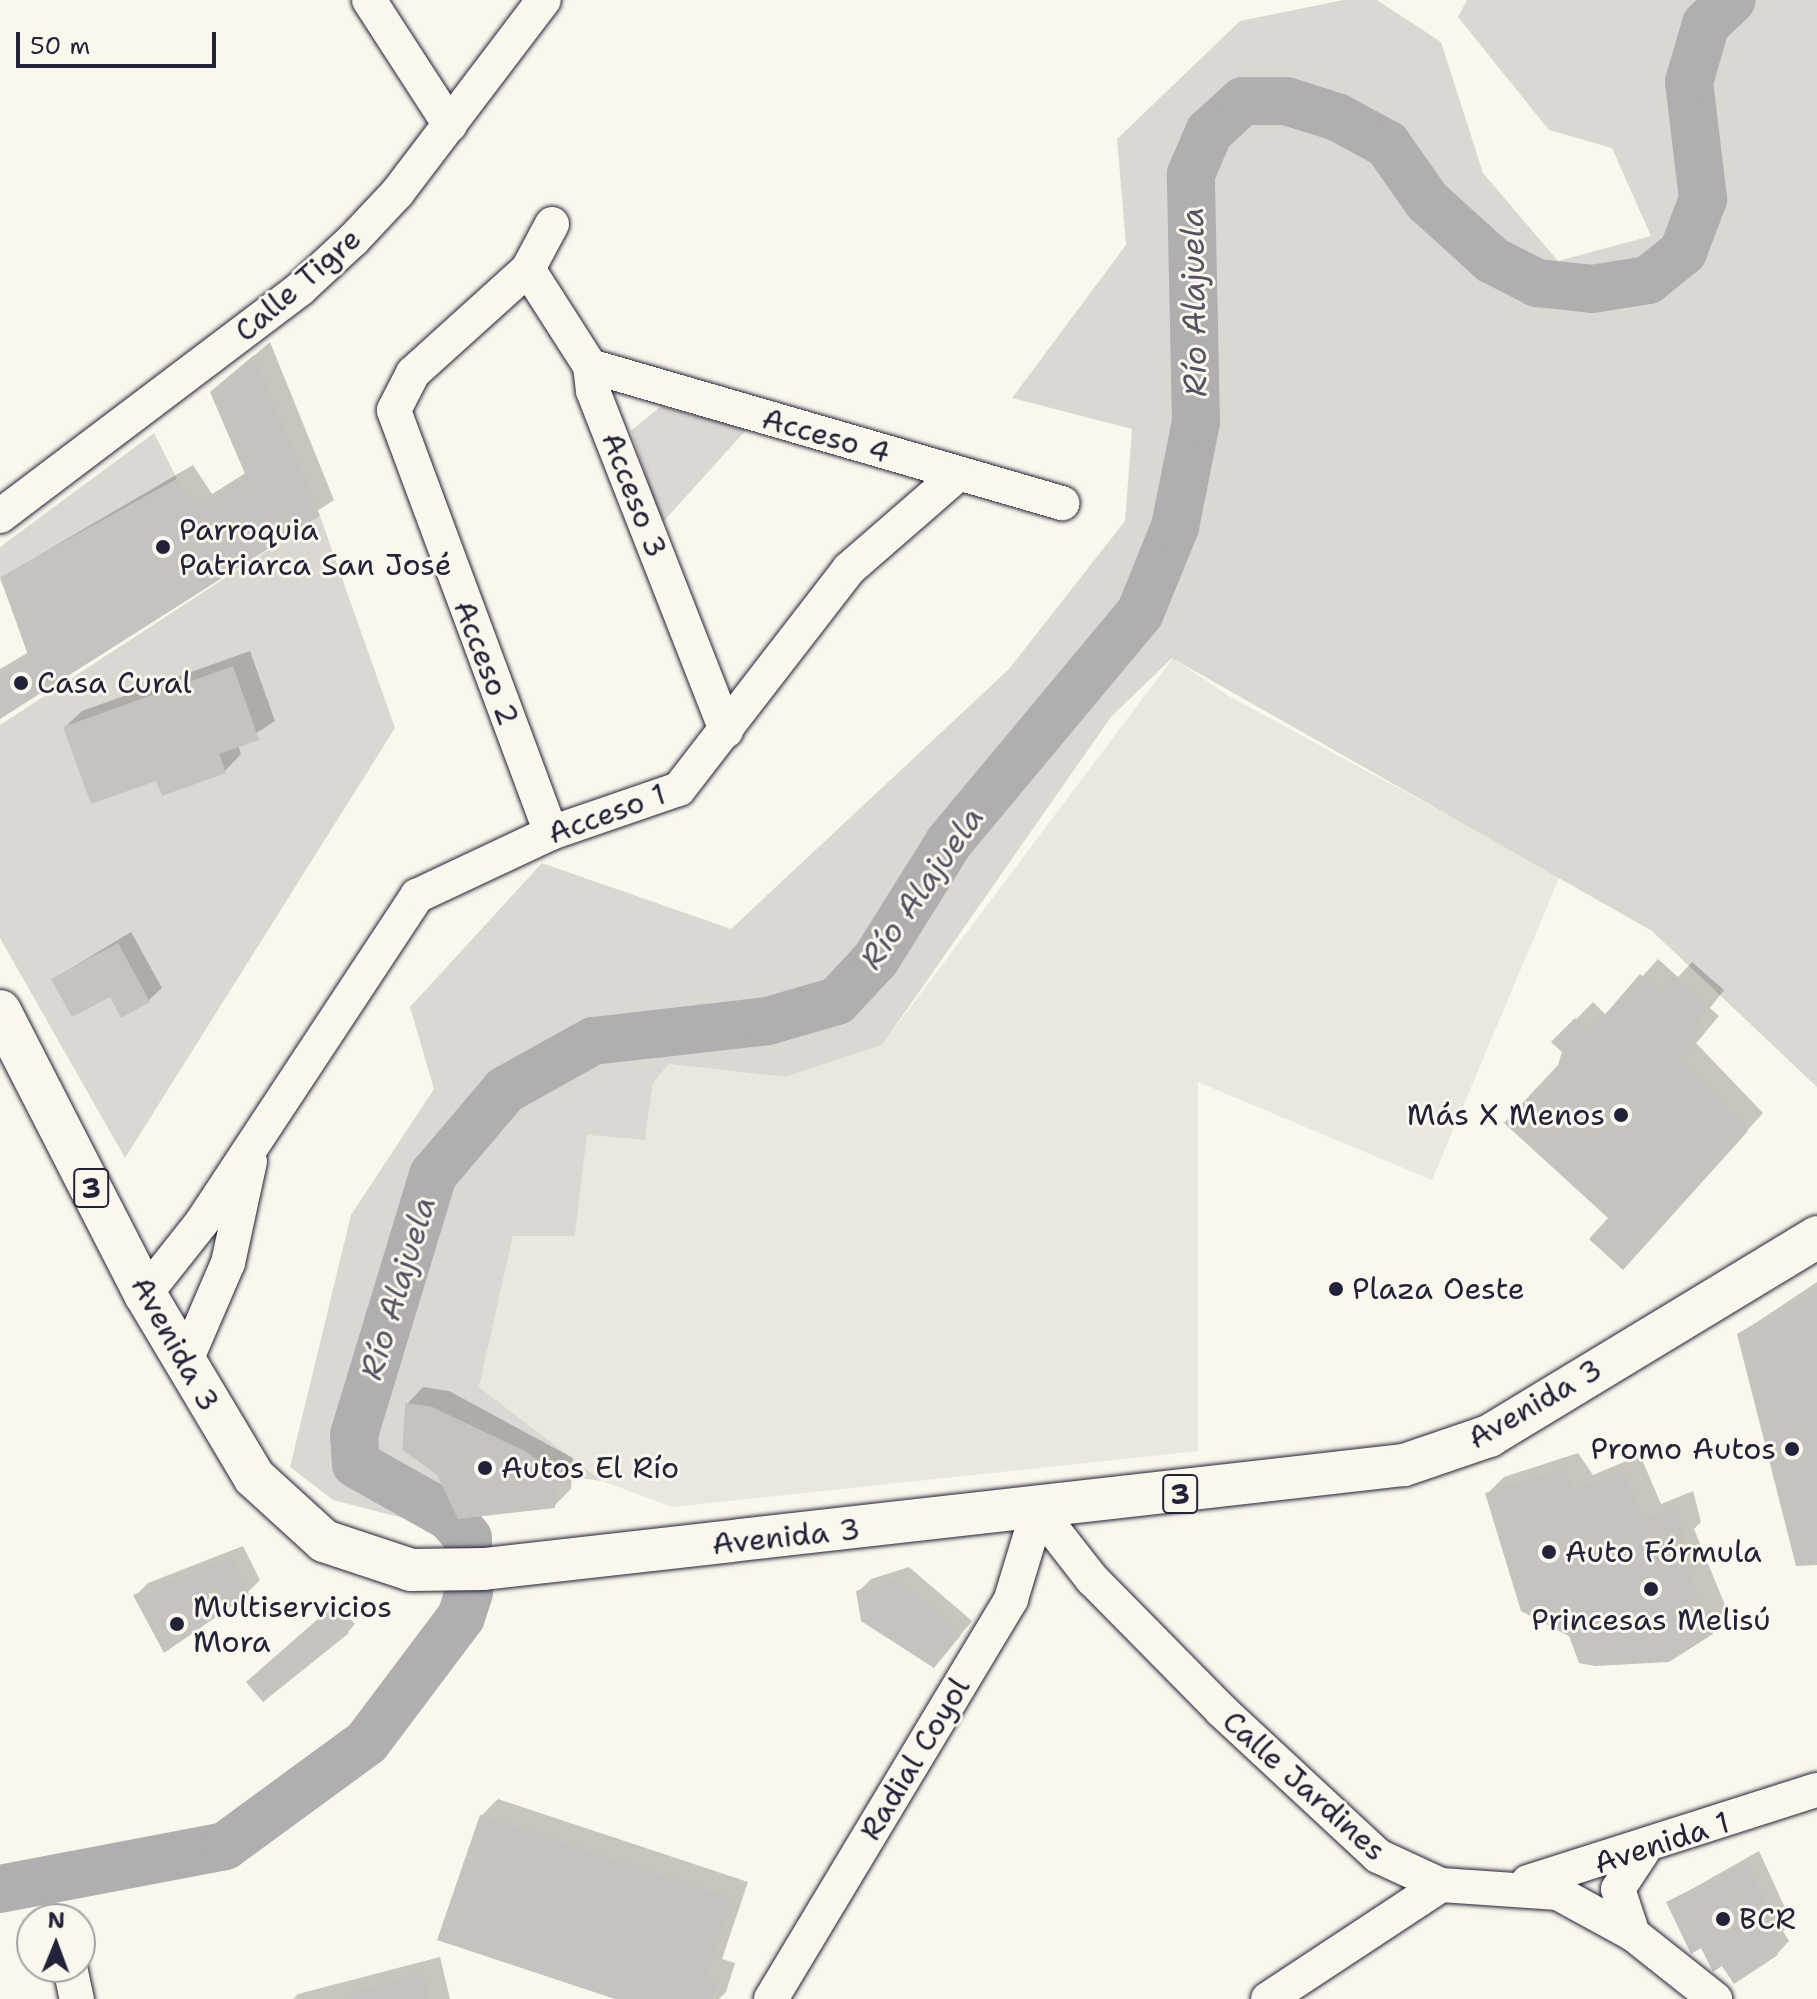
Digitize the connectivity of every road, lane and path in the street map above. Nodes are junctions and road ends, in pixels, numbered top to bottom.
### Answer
1 (369, 0) edge
2 (544, 0) edge
3 (450, 125) junction
4 (552, 224) dead end
5 (528, 269) junction
6 (590, 366) junction
7 (957, 475) junction
8 (1063, 503) dead end
9 (0, 516) edge
10 (726, 731) junction
11 (551, 833) junction
12 (0, 1011) edge
13 (256, 1137) junction
14 (1817, 1237) edge
15 (145, 1294) junction
16 (184, 1365) junction
17 (1038, 1510) junction
18 (1817, 1790) edge
19 (1643, 1851) junction
20 (1441, 1885) junction
21 (1504, 1887) junction
22 (1633, 1934) junction
23 (771, 1999) edge
24 (1268, 1999) edge
25 (1715, 1999) edge

1 - 3 street
2 - 3 street, Calle Tigre
3 - 9 street, Calle Tigre
4 - 5 street, Acceso 2
5 - 6 street, Acceso 3
5 - 11 street, Acceso 2
6 - 7 street, Acceso 4
6 - 10 street, Acceso 3
7 - 8 street, Acceso 4
7 - 10 street, Acceso 1
10 - 11 street, Acceso 1
11 - 13 street, Acceso 1
12 - 15 main road, Avenida 3 / 3
13 - 15 street, Acceso 1
13 - 16 street, Acceso 1
14 - 17 main road, Avenida 3 / 3
15 - 16 main road, Avenida 3 / 3
16 - 17 main road, Avenida 3 / 3
17 - 20 street, Calle Jardines
17 - 23 street, Radial Coyol
18 - 19 street, Avenida 1
19 - 21 street, Avenida 1
19 - 22 street
20 - 21 street, Calle Jardines
20 - 24 street
21 - 22 street, Calle Jardines
22 - 25 street, Calle Jardines

